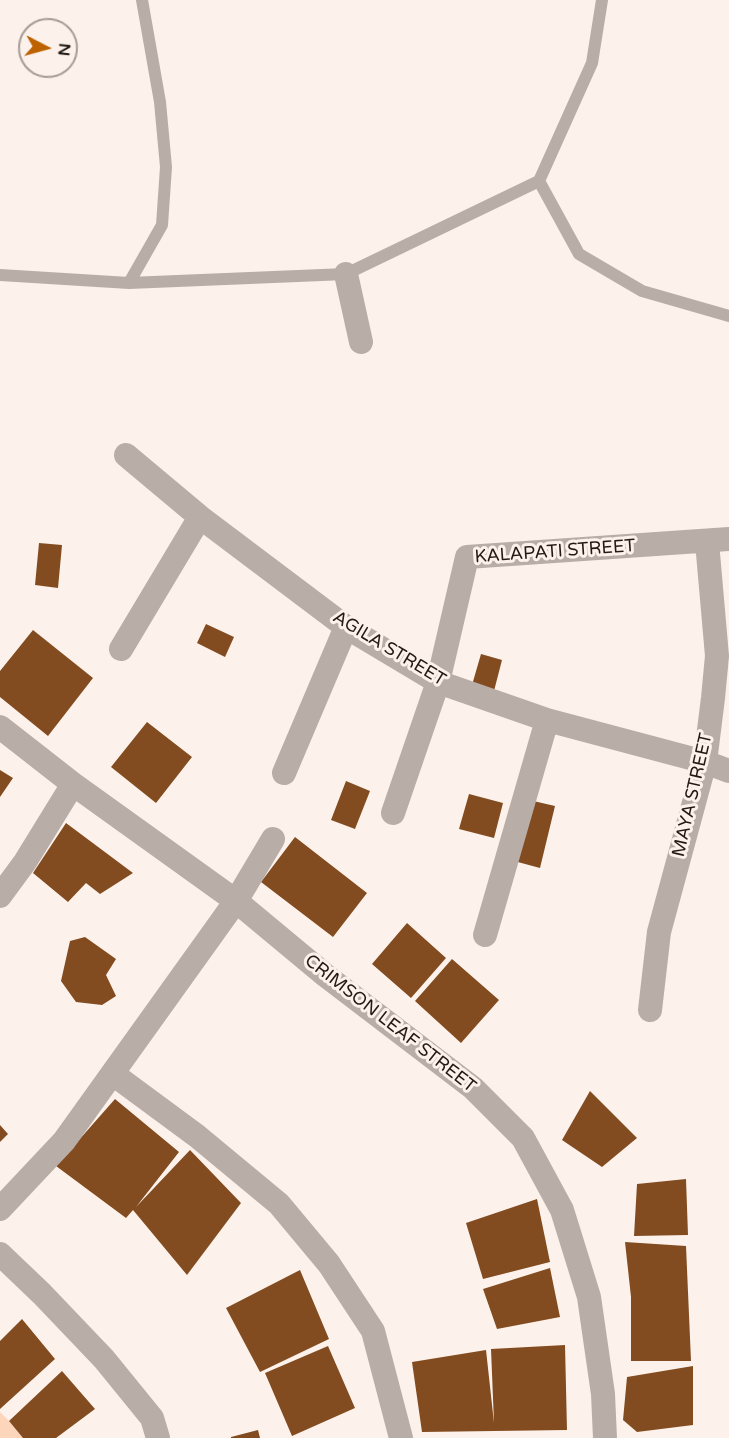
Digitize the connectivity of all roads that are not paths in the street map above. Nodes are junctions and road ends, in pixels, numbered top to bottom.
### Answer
1 (142, 0) edge
2 (602, 0) edge
3 (539, 181) junction
4 (346, 274) junction
5 (0, 275) edge
6 (129, 283) junction
7 (729, 316) edge
8 (361, 342) dead end
9 (126, 455) dead end
10 (200, 517) junction
11 (718, 541) edge
12 (346, 627) junction
13 (121, 649) dead end
14 (723, 656) edge
15 (438, 682) junction
16 (547, 720) junction
17 (0, 727) edge
18 (705, 762) junction
19 (729, 771) edge
20 (284, 773) dead end
21 (74, 784) junction
22 (393, 813) dead end
23 (273, 839) dead end
24 (0, 896) edge
25 (236, 901) junction
26 (485, 935) dead end
27 (650, 1010) dead end
28 (113, 1074) junction
29 (0, 1209) edge
30 (0, 1254) edge
31 (158, 1438) edge
32 (402, 1438) edge
33 (605, 1438) edge

1 - 6 lane
2 - 3 lane
3 - 4 lane
3 - 7 lane
4 - 6 lane
4 - 8 street
5 - 6 lane
9 - 10 street, AGILA STREET
10 - 12 street, AGILA STREET
10 - 13 street
11 - 14 street, MAYA STREET
11 - 15 street, KALAPATI STREET
12 - 15 street, AGILA STREET
12 - 20 street
14 - 18 street, MAYA STREET
15 - 16 street, AGILA STREET
15 - 22 street, KALAPATI STREET
16 - 18 street, AGILA STREET
16 - 26 street
17 - 21 street, CRIMSON LEAF STREET
18 - 19 street, AGILA STREET
18 - 27 street, MAYA STREET
21 - 24 street
21 - 25 street, CRIMSON LEAF STREET
23 - 25 street
25 - 28 street
25 - 33 street, CRIMSON LEAF STREET
28 - 29 street
28 - 32 street
30 - 31 street

